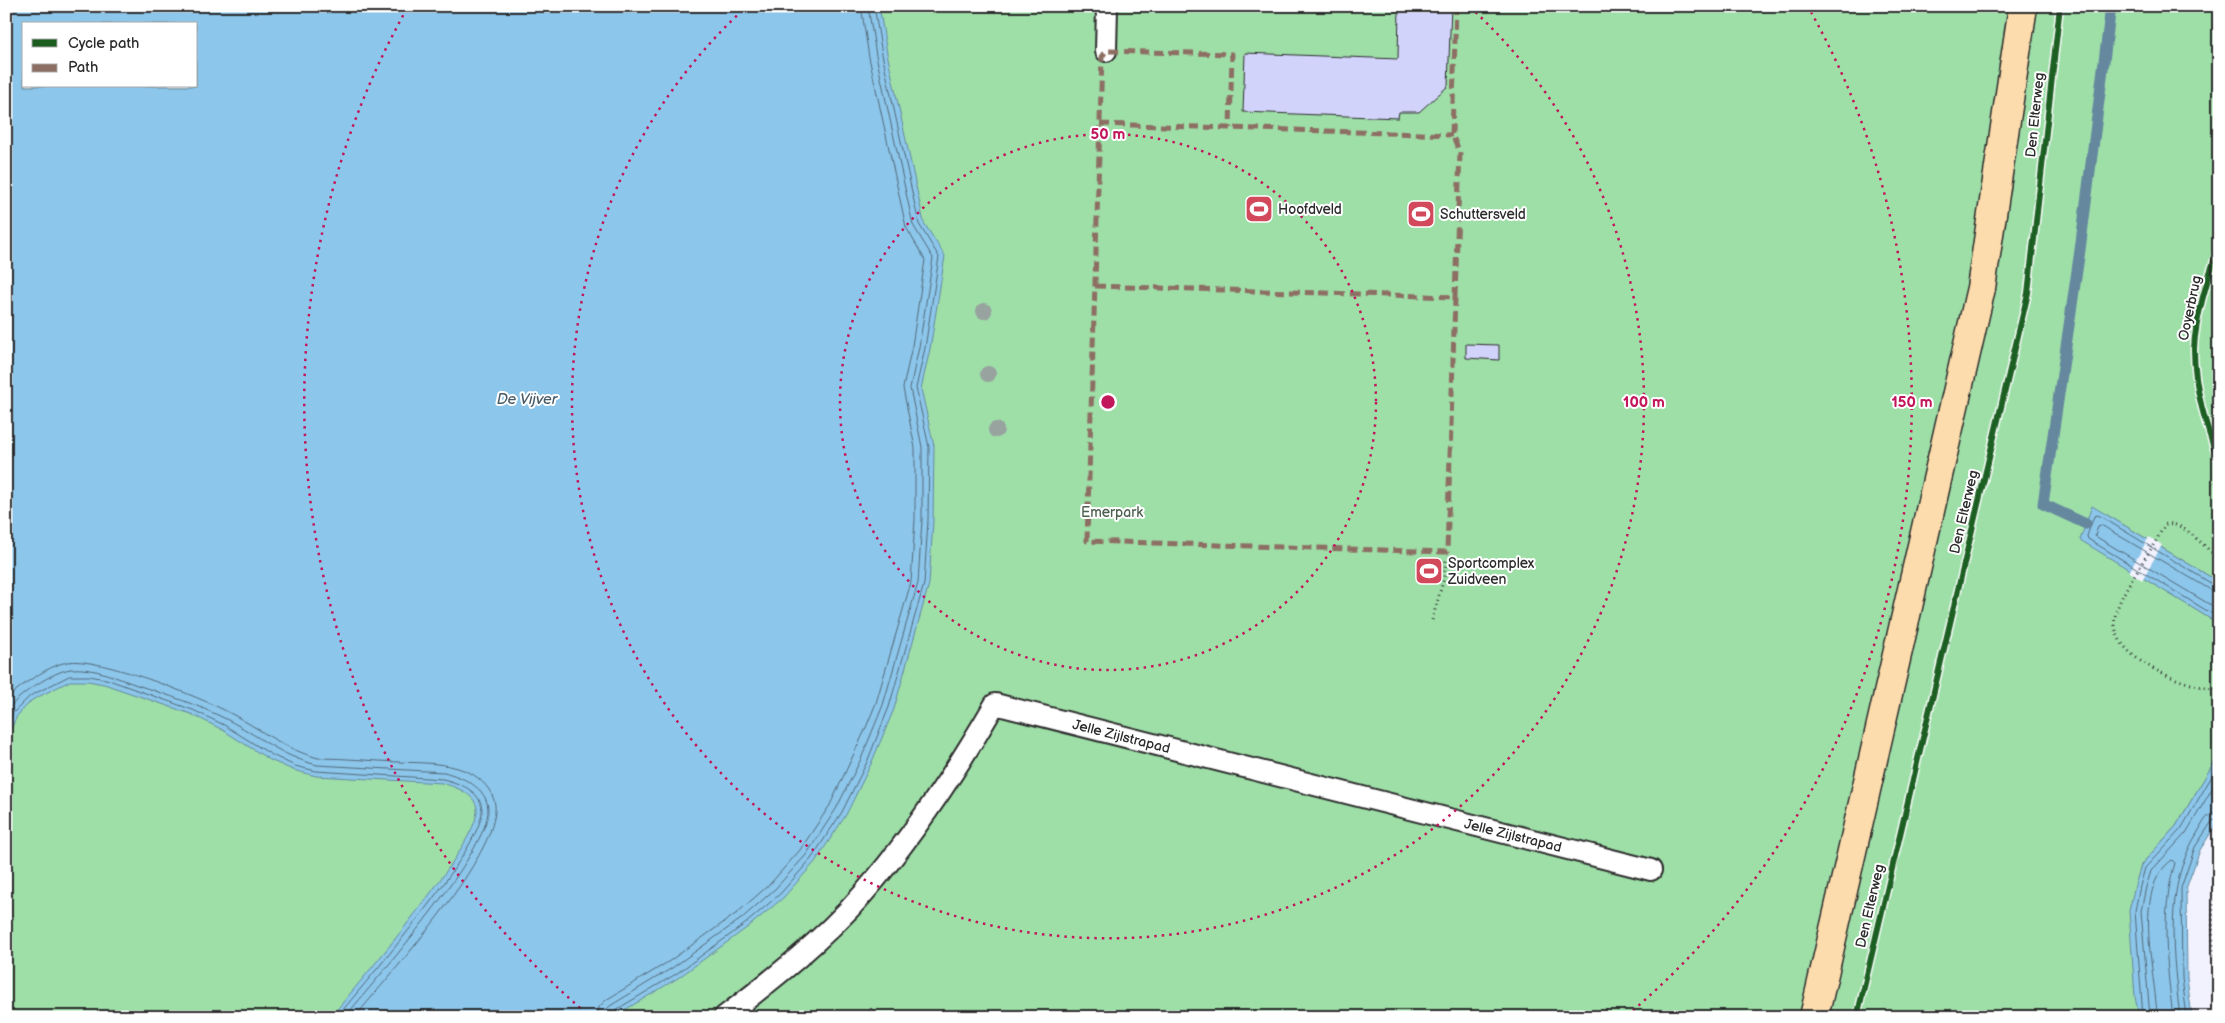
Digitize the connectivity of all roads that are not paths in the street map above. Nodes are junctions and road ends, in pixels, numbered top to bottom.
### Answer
1 (1108, 6) edge
2 (2023, 6) edge
3 (1106, 51) dead end
4 (1651, 870) dead end
5 (724, 1017) edge
6 (1814, 1017) edge

1 - 3 lane
2 - 6 main road, Den Elterweg
4 - 5 lane, Jelle Zijlstrapad

